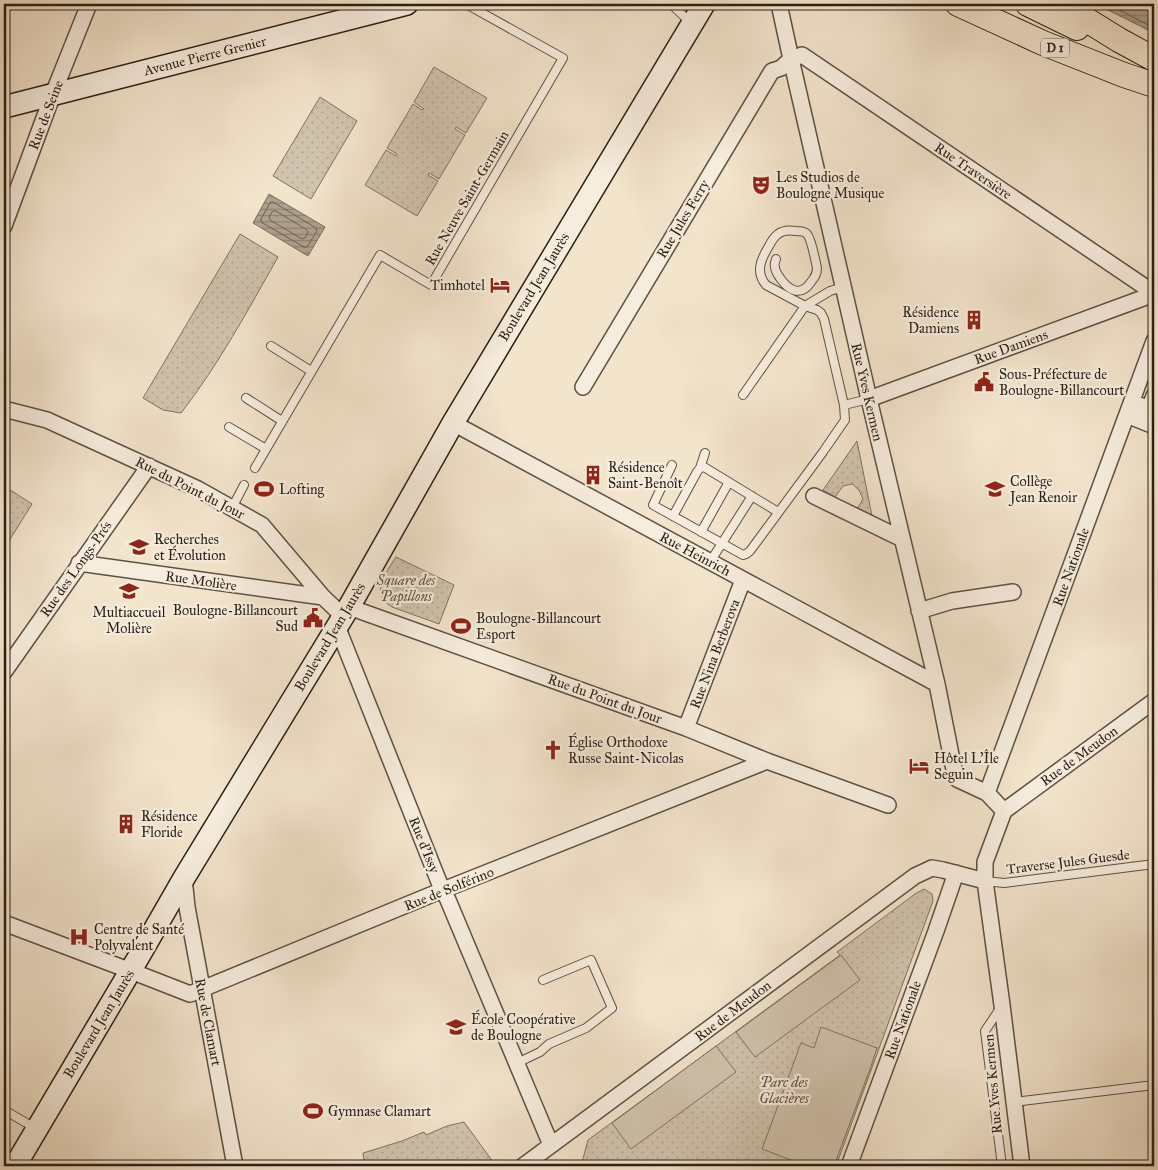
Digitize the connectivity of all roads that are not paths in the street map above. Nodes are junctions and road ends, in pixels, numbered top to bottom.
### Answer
1 (89, 4) edge
2 (407, 4) edge
3 (466, 4) edge
4 (671, 4) edge
5 (704, 4) edge
6 (779, 4) edge
7 (958, 4) edge
8 (996, 4) edge
9 (1028, 4) edge
10 (1061, 4) edge
11 (692, 24) junction
12 (1119, 40) junction
13 (791, 59) junction
14 (1154, 59) edge
15 (1154, 78) edge
16 (1154, 85) edge
17 (53, 94) junction
18 (4, 107) edge
19 (4, 226) edge
20 (776, 259) dead end
21 (843, 286) junction
22 (1154, 294) edge
23 (806, 306) junction
24 (1154, 341) edge
25 (271, 346) dead end
26 (311, 371) junction
27 (583, 387) dead end
28 (743, 395) dead end
29 (1154, 396) edge
30 (246, 398) dead end
31 (868, 399) junction
32 (844, 405) junction
33 (4, 409) edge
34 (282, 421) junction
35 (453, 423) junction
36 (1154, 426) edge
37 (229, 427) dead end
38 (266, 449) junction
39 (706, 452) dead end
40 (672, 465) dead end
41 (148, 466) junction
42 (255, 468) dead end
43 (700, 468) junction
44 (729, 482) junction
45 (244, 486) dead end
46 (752, 496) junction
47 (814, 496) dead end
48 (232, 508) junction
49 (778, 512) junction
50 (673, 516) junction
51 (701, 532) junction
52 (902, 539) junction
53 (721, 543) junction
54 (710, 562) junction
55 (79, 563) junction
56 (743, 580) junction
57 (1013, 592) dead end
58 (323, 597) junction
59 (920, 611) junction
60 (343, 616) junction
61 (4, 672) edge
62 (937, 684) junction
63 (1154, 701) edge
64 (686, 728) junction
65 (767, 761) junction
66 (987, 793) junction
67 (888, 805) dead end
68 (1004, 811) junction
69 (1154, 864) edge
70 (956, 873) junction
71 (184, 878) junction
72 (985, 881) junction
73 (444, 890) junction
74 (4, 923) edge
75 (131, 970) junction
76 (543, 980) dead end
77 (202, 990) junction
78 (1002, 1005) junction
79 (517, 1063) junction
80 (1154, 1085) edge
81 (1014, 1102) junction
82 (4, 1110) edge
83 (37, 1129) junction
84 (551, 1145) junction
85 (15, 1166) edge
86 (235, 1166) edge
87 (523, 1166) edge
88 (850, 1166) edge
89 (1002, 1166) edge
90 (1022, 1166) edge

1 - 17 street, Rue de Seine
2 - 17 street, Avenue Pierre Grenier
3 - 26 lane, Rue Neuve Saint-Germain
4 - 11 lane
5 - 11 street, Boulevard Jean Jaurès
6 - 13 street, Rue Yves Kermen
7 - 16 main road, D 1
8 - 15 main road, D 1
9 - 12 main road, D 1
10 - 12 main road, D 1
11 - 35 street, Boulevard Jean Jaurès
12 - 14 main road, D 1
13 - 21 street, Rue Yves Kermen
13 - 22 street, Rue Traversière
13 - 27 street, Rue Jules Ferry
17 - 18 street, Avenue Pierre Grenier
17 - 19 street, Rue de Seine
20 - 23 lane
21 - 23 lane
21 - 31 street, Rue Yves Kermen
22 - 31 street, Rue Damiens
23 - 28 lane
23 - 32 lane
24 - 66 street, Rue Nationale
25 - 26 lane
26 - 34 lane, Rue Neuve Saint-Germain
29 - 36 street
30 - 34 lane
31 - 32 lane
31 - 52 street, Rue Yves Kermen
32 - 49 lane
33 - 41 street, Rue du Point du Jour
34 - 38 lane, Rue Neuve Saint-Germain
35 - 54 street, Rue Heinrich
35 - 60 street, Boulevard Jean Jaurès
37 - 38 lane
38 - 42 lane, Rue Neuve Saint-Germain
39 - 43 lane
40 - 50 lane
41 - 48 street, Rue du Point du Jour
41 - 55 street, Rue des Longs-Prés
43 - 44 lane
43 - 50 lane
44 - 46 lane
44 - 51 lane
45 - 48 lane
46 - 49 lane
46 - 53 lane
47 - 52 street
48 - 58 street, Rue du Point du Jour
49 - 53 lane
50 - 51 lane
51 - 53 lane
52 - 59 street, Rue Yves Kermen
53 - 54 lane
54 - 56 street, Rue Heinrich
55 - 58 street, Rue Molière
55 - 61 street, Rue des Longs-Prés
56 - 62 street, Rue Heinrich
56 - 64 street, Rue Nina Berberova
57 - 59 street
58 - 60 street, Rue du Point du Jour
59 - 62 street, Rue Yves Kermen
60 - 64 street, Rue du Point du Jour
60 - 71 street, Boulevard Jean Jaurès
60 - 73 street, Rue d'Issy
62 - 66 street, Rue Yves Kermen
63 - 68 street, Rue de Meudon
64 - 65 street, Rue du Point du Jour
65 - 67 street, Rue du Point du Jour
65 - 73 street, Rue de Solférino
66 - 68 street
68 - 72 street, Rue Yves Kermen
69 - 72 lane, Traverse Jules Guesde
70 - 72 street, Rue de Meudon
70 - 84 street, Rue de Meudon
70 - 88 street, Rue Nationale
71 - 75 street, Boulevard Jean Jaurès
71 - 77 street, Rue de Clamart
72 - 78 street, Rue Yves Kermen
73 - 77 street, Rue de Solférino
73 - 79 street, Rue d'Issy
74 - 75 street, Rue de Solférino
75 - 77 street, Rue de Solférino
75 - 83 street, Boulevard Jean Jaurès
76 - 79 lane
77 - 86 street, Rue de Clamart
78 - 81 street, Rue Yves Kermen
78 - 89 lane, Rue Yves Kermen
79 - 84 street, Rue d'Issy
80 - 81 lane
81 - 90 street, Rue Yves Kermen
82 - 83 lane
83 - 85 street, Boulevard Jean Jaurès
84 - 87 street, Rue de Meudon

